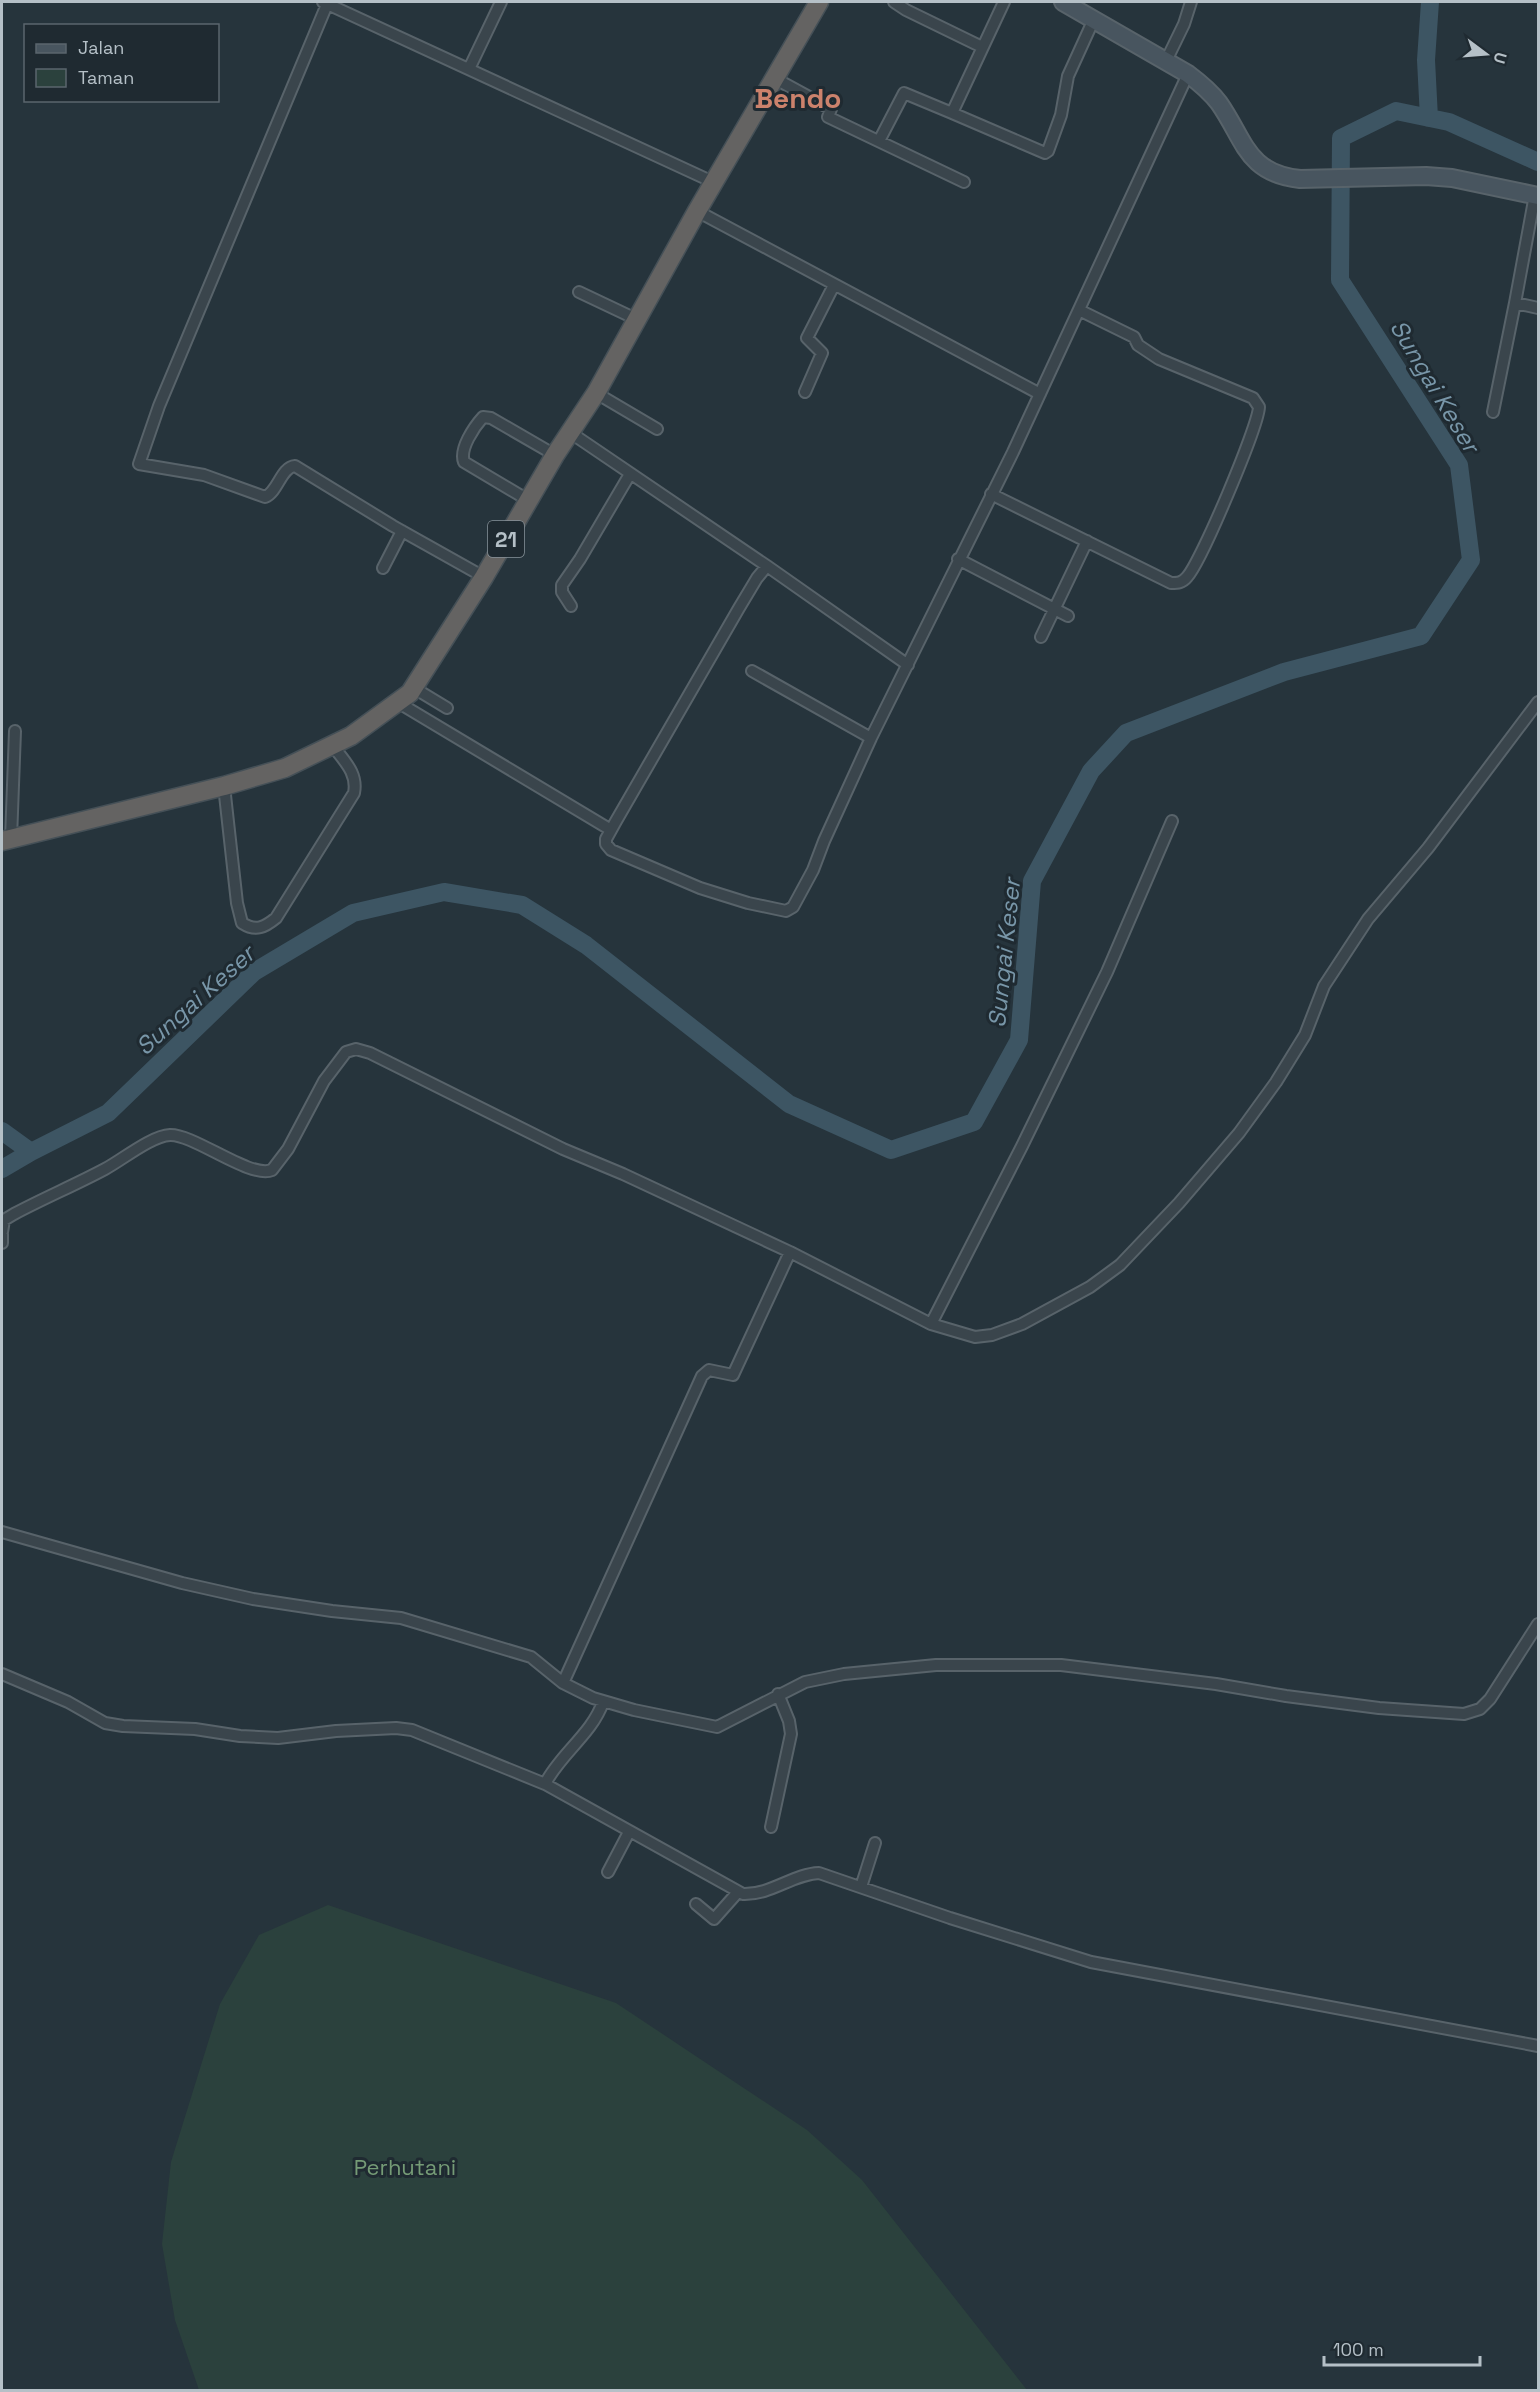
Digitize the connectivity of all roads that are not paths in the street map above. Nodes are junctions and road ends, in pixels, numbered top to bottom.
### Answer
1 (326, 2) edge
2 (501, 2) edge
3 (819, 2) edge
4 (894, 2) edge
5 (1004, 2) edge
6 (1063, 2) edge
7 (1191, 2) edge
8 (1094, 19) junction
9 (982, 47) junction
10 (1166, 61) junction
11 (469, 69) junction
12 (1188, 74) junction
13 (774, 78) junction
14 (952, 113) junction
15 (879, 141) junction
16 (964, 182) dead end
17 (713, 183) junction
18 (1537, 196) edge
19 (697, 211) junction
20 (834, 285) junction
21 (579, 292) dead end
22 (1515, 303) junction
23 (1539, 308) edge
24 (1079, 310) junction
25 (636, 319) junction
26 (806, 392) dead end
27 (596, 393) junction
28 (1040, 394) junction
29 (1493, 412) dead end
30 (657, 429) dead end
31 (570, 433) junction
32 (555, 455) junction
33 (630, 474) junction
34 (991, 494) junction
35 (528, 501) junction
36 (402, 531) junction
37 (1088, 541) junction
38 (958, 559) junction
39 (767, 566) junction
40 (383, 568) dead end
41 (484, 577) junction
42 (571, 606) dead end
43 (1055, 609) junction
44 (1068, 616) dead end
45 (1041, 637) dead end
46 (908, 665) junction
47 (752, 671) dead end
48 (414, 688) junction
49 (399, 702) junction
50 (1539, 702) edge
51 (447, 708) dead end
52 (15, 731) dead end
53 (871, 738) junction
54 (333, 746) junction
55 (225, 786) junction
56 (1172, 821) dead end
57 (611, 830) junction
58 (6, 840) edge
59 (2, 1233) edge
60 (2, 1243) edge
61 (790, 1252) junction
62 (931, 1324) junction
63 (2, 1532) edge
64 (1539, 1624) edge
65 (2, 1674) edge
66 (564, 1680) junction
67 (778, 1694) junction
68 (603, 1702) junction
69 (546, 1782) junction
70 (771, 1827) dead end
71 (629, 1832) junction
72 (875, 1843) dead end
73 (608, 1872) dead end
74 (861, 1887) junction
75 (738, 1892) junction
76 (696, 1904) dead end
77 (1539, 2046) edge

1 - 11 street
1 - 36 street
2 - 11 street
3 - 13 highway, 21
4 - 9 street
5 - 9 street
6 - 8 main road
7 - 10 street
8 - 10 main road
8 - 14 street
9 - 14 street
10 - 12 main road
11 - 17 street
12 - 18 main road
12 - 24 street
13 - 15 street
13 - 17 highway, 21
14 - 15 street
15 - 16 street
17 - 19 highway, 21
18 - 22 street
19 - 20 street
19 - 25 highway, 21
20 - 26 street
20 - 28 street
21 - 25 street
22 - 23 street
22 - 29 street
24 - 28 street
24 - 37 street
25 - 27 highway, 21
27 - 30 street
27 - 31 highway, 21
28 - 34 street
31 - 32 highway, 21
31 - 33 street
32 - 35 highway, 21
32 - 35 street
33 - 39 street
33 - 42 street
34 - 37 street
34 - 38 street
35 - 41 highway, 21
36 - 40 street
36 - 41 street
37 - 43 street
38 - 43 street
38 - 46 street
39 - 46 street
39 - 57 street
41 - 48 highway, 21
43 - 44 street
43 - 45 street
46 - 53 street
47 - 53 street
48 - 49 highway, 21
48 - 51 street
49 - 54 highway, 21
49 - 57 street
50 - 62 street
52 - 58 street
53 - 57 street
54 - 55 highway, 21
54 - 55 street
55 - 58 highway, 21
56 - 62 street
59 - 60 street
59 - 61 street
61 - 62 street
61 - 66 street
63 - 66 street
64 - 67 street
65 - 69 street
66 - 68 street
67 - 68 street
67 - 70 street
68 - 69 street
69 - 71 street
71 - 73 street
71 - 75 street
72 - 74 street
74 - 75 street
74 - 77 street
75 - 76 street

